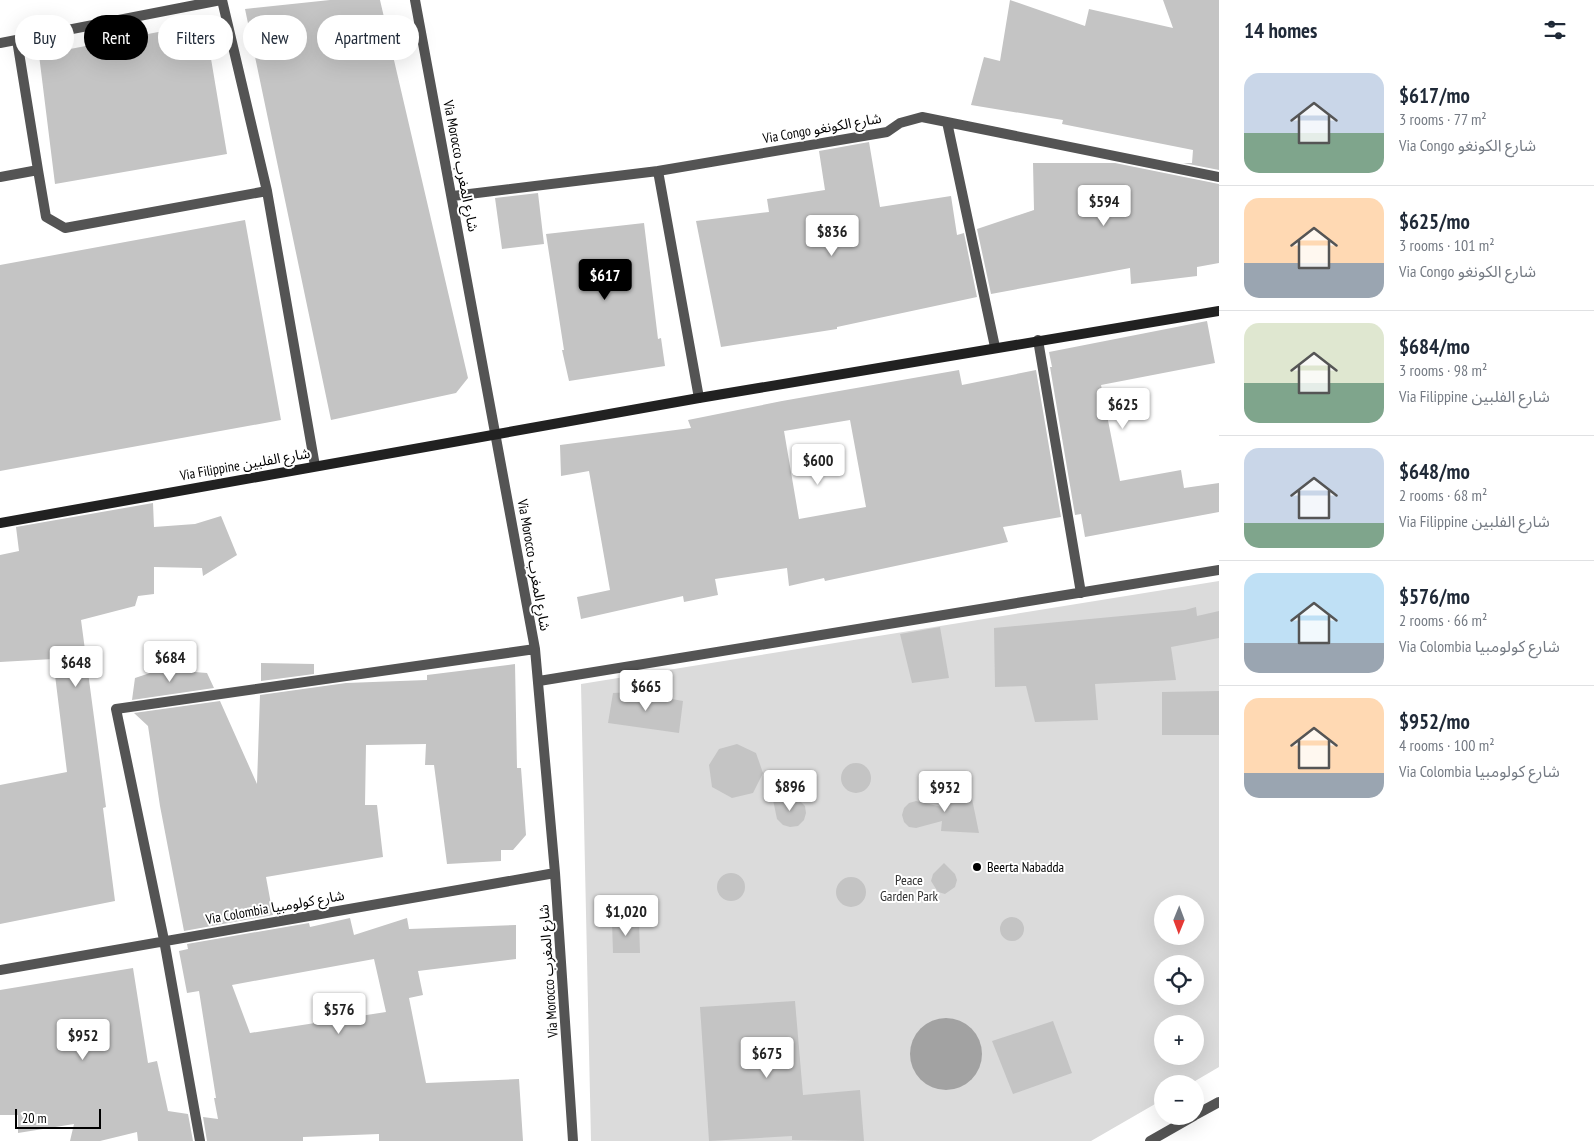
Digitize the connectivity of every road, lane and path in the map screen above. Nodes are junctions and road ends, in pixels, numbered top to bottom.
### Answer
1 (222, 0) edge
2 (415, 0) edge
3 (74, 29) edge
4 (15, 40) edge
5 (0, 43) edge
6 (21, 60) edge
7 (946, 122) junction
8 (38, 170) junction
9 (658, 171) junction
10 (0, 177) edge
11 (1219, 177) edge
12 (267, 191) junction
13 (453, 196) junction
14 (1219, 311) edge
15 (1038, 340) junction
16 (995, 347) junction
17 (698, 398) junction
18 (496, 433) junction
19 (315, 466) junction
20 (0, 523) edge
21 (1219, 570) edge
22 (1081, 593) junction
23 (535, 649) junction
24 (539, 681) junction
25 (555, 872) junction
26 (164, 940) junction
27 (0, 970) edge
28 (1219, 1102) edge
29 (1204, 1110) edge
30 (1178, 1125) edge
31 (200, 1141) edge
32 (573, 1141) edge
33 (1150, 1141) edge

1 - 3 street
1 - 12 street
2 - 13 street, Via Morocco شارع المغرب
4 - 5 street
6 - 8 street
7 - 9 street, Via Congo شارع الكونغو
7 - 11 street, Via Congo شارع الكونغو
7 - 16 street
8 - 10 street
8 - 12 street
9 - 13 street, Via Congo شارع الكونغو
9 - 17 street
12 - 19 street
13 - 18 street, Via Morocco شارع المغرب
14 - 15 main road
15 - 16 main road
15 - 22 street
16 - 17 main road
17 - 18 main road
18 - 19 main road, Via Filippine شارع الفلبين
18 - 23 street, Via Morocco شارع المغرب
19 - 20 main road, Via Filippine شارع الفلبين
21 - 22 street
22 - 24 street
23 - 24 street, Via Morocco شارع المغرب
23 - 26 street
24 - 25 street, Via Morocco شارع المغرب
25 - 26 street, Via Colombia شارع كولومبيا
25 - 32 street, Via Morocco شارع المغرب
26 - 27 street, Via Colombia شارع كولومبيا
26 - 31 street
28 - 29 street
30 - 33 street

